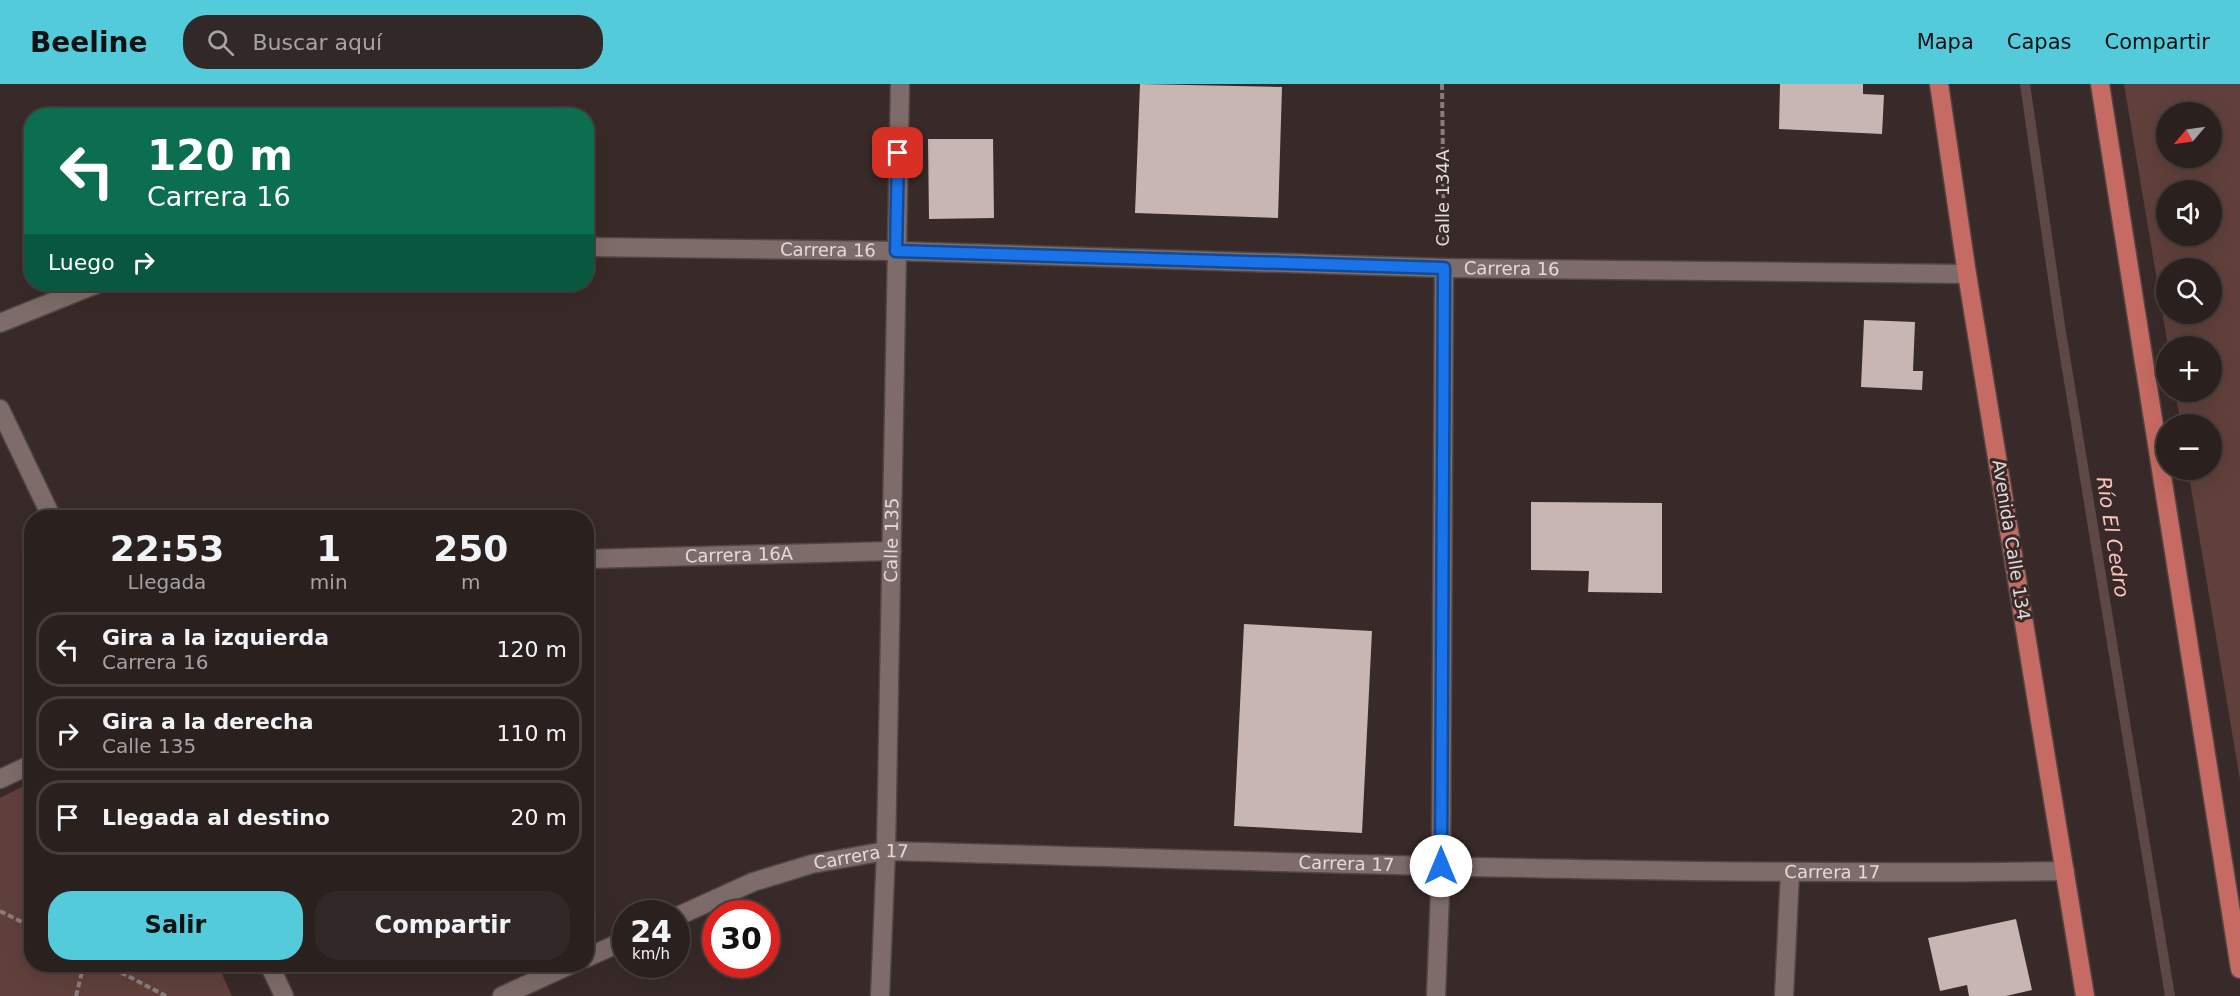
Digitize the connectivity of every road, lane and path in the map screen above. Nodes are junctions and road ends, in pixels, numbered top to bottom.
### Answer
1 (900, 84) edge
2 (1442, 84) edge
3 (1939, 84) edge
4 (2100, 84) edge
5 (594, 247) edge
6 (896, 251) junction
7 (1444, 268) junction
8 (1967, 274) junction
9 (80, 291) edge
10 (0, 323) edge
11 (0, 409) edge
12 (48, 510) edge
13 (892, 551) junction
14 (594, 559) edge
15 (24, 768) edge
16 (0, 779) edge
17 (886, 851) junction
18 (1441, 866) junction
19 (2065, 871) junction
20 (1790, 872) junction
21 (0, 910) edge
22 (690, 911) edge
23 (24, 923) edge
24 (612, 946) edge
25 (594, 954) edge
26 (2240, 969) edge
27 (82, 972) edge
28 (120, 972) edge
29 (273, 972) edge
30 (554, 972) edge
31 (76, 996) edge
32 (166, 996) edge
33 (284, 996) edge
34 (502, 996) edge
35 (880, 996) edge
36 (1436, 996) edge
37 (1784, 996) edge
38 (2085, 996) edge

1 - 6 street, Calle 135
2 - 7 path, Calle 134A
3 - 8 main road, Avenida Calle 134
4 - 26 main road
5 - 6 street, Carrera 16
6 - 7 street, Carrera 16
6 - 13 street, Calle 135
7 - 8 street, Carrera 16
7 - 18 street, Calle 134A
8 - 19 main road, Avenida Calle 134
9 - 10 street
11 - 12 street
13 - 14 street, Carrera 16A
13 - 17 street, Calle 135
15 - 16 street
17 - 18 street, Carrera 17
17 - 22 street, Carrera 17
17 - 35 street, Calle 135
18 - 20 street, Carrera 17
18 - 36 street, Calle 134A
19 - 20 street, Carrera 17
19 - 38 main road, Avenida Calle 134
20 - 37 street
21 - 23 path
24 - 25 street
27 - 31 path
28 - 32 path
29 - 33 street
30 - 34 street

